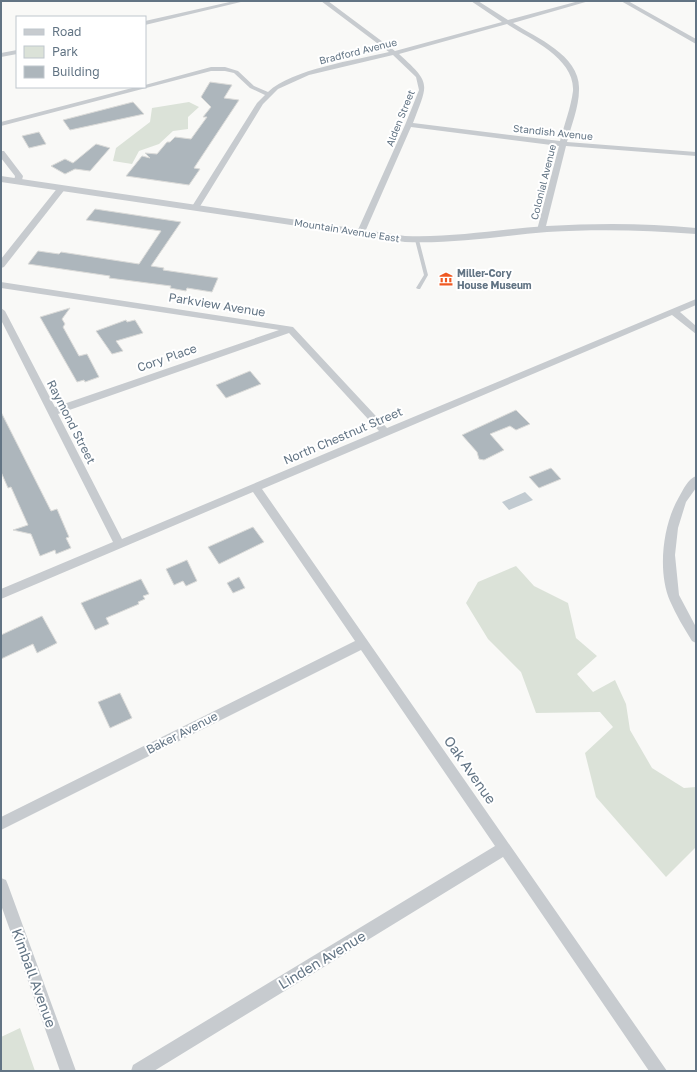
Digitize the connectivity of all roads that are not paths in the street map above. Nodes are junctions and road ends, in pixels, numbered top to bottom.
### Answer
1 (242, 1) edge
2 (324, 1) edge
3 (474, 1) edge
4 (586, 1) edge
5 (624, 1) edge
6 (507, 22) junction
7 (146, 23) edge
8 (696, 42) edge
9 (16, 52) edge
10 (394, 53) junction
11 (1, 56) edge
12 (146, 86) edge
13 (140, 88) edge
14 (268, 94) junction
15 (1, 124) edge
16 (409, 126) junction
17 (563, 144) junction
18 (1, 153) edge
19 (696, 154) edge
20 (1, 179) edge
21 (18, 182) junction
22 (62, 188) junction
23 (195, 208) junction
24 (542, 230) junction
25 (696, 231) edge
26 (360, 232) junction
27 (417, 240) junction
28 (1, 265) edge
29 (1, 285) edge
30 (418, 288) dead end
31 (696, 302) edge
32 (1, 310) edge
33 (673, 312) junction
34 (290, 330) junction
35 (696, 331) edge
36 (52, 412) junction
37 (385, 432) junction
38 (696, 480) edge
39 (255, 487) junction
40 (119, 544) junction
41 (1, 594) edge
42 (696, 638) edge
43 (363, 643) junction
44 (1, 824) edge
45 (505, 848) junction
46 (1, 885) edge
47 (68, 1071) edge
48 (139, 1071) edge
49 (659, 1071) edge

1 - 7 street
2 - 10 street, Alden Street
3 - 6 street, Colonial Avenue
4 - 6 street, Bradford Avenue
5 - 8 street
6 - 10 street, Bradford Avenue
6 - 17 street, Colonial Avenue
9 - 11 street
10 - 14 street, Bradford Avenue
10 - 16 street, Alden Street
12 - 14 street
13 - 15 street
14 - 23 street, Bradford Avenue
16 - 17 street, Standish Avenue
16 - 26 street, Alden Street
17 - 19 street, Standish Avenue
17 - 24 street, Colonial Avenue
18 - 21 street
20 - 21 street, Mountain Avenue East
21 - 22 street, Mountain Avenue East
22 - 23 street, Mountain Avenue East
22 - 28 street
23 - 26 street, Mountain Avenue East
24 - 25 street, Mountain Avenue East
24 - 27 street, Mountain Avenue East
26 - 27 street, Mountain Avenue East
27 - 30 lane
29 - 34 street, Parkview Avenue
31 - 33 street, North Chestnut Street
32 - 36 street, Raymond Street
33 - 35 street
33 - 37 street, North Chestnut Street
34 - 36 street, Cory Place
34 - 37 street
36 - 40 street, Raymond Street
37 - 39 street, North Chestnut Street
38 - 42 street
39 - 40 street, North Chestnut Street
39 - 43 street, Oak Avenue
40 - 41 street, North Chestnut Street
43 - 44 street, Baker Avenue
43 - 45 street, Oak Avenue
45 - 48 street, Linden Avenue
45 - 49 street, Oak Avenue
46 - 47 street, Kimball Avenue

